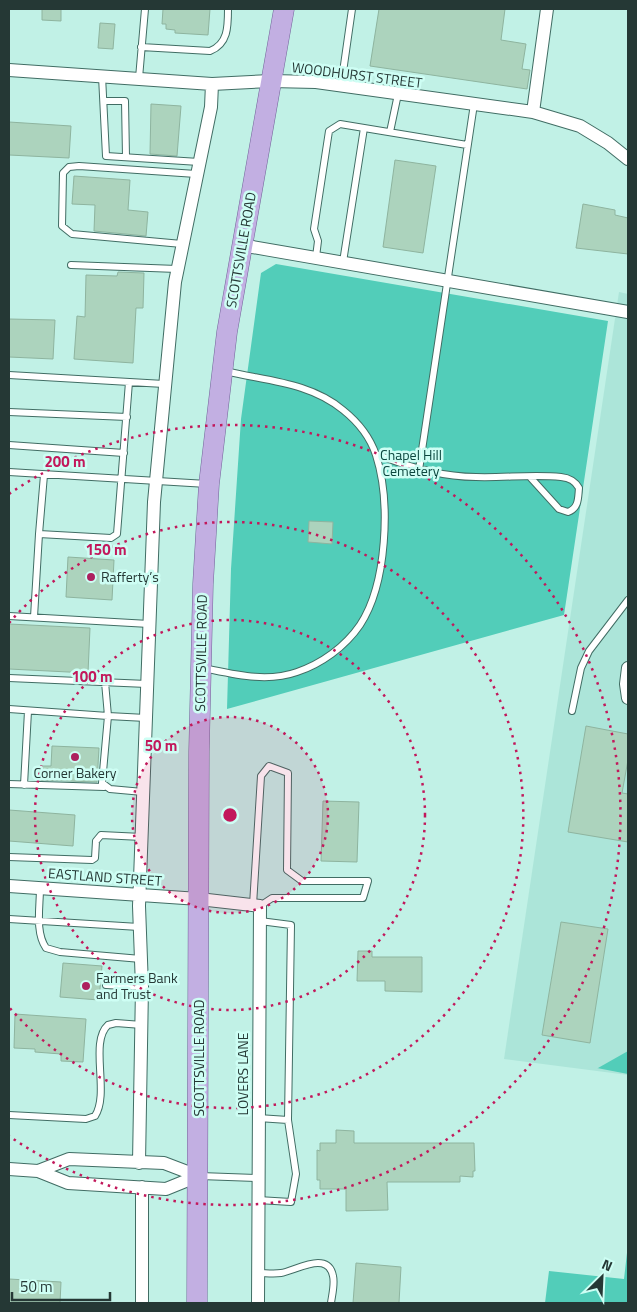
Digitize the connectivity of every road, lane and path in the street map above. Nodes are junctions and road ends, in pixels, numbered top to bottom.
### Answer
1 (145, 9) edge
2 (228, 9) edge
3 (284, 9) edge
4 (352, 9) edge
5 (547, 9) edge
6 (141, 48) junction
7 (9, 70) edge
8 (102, 75) junction
9 (139, 78) junction
10 (271, 81) junction
11 (212, 84) junction
12 (341, 86) junction
13 (398, 94) junction
14 (104, 101) junction
15 (474, 104) junction
16 (534, 112) junction
17 (364, 128) junction
18 (390, 132) junction
19 (467, 145) junction
20 (126, 157) junction
21 (628, 159) edge
22 (198, 168) junction
23 (182, 244) junction
24 (242, 245) junction
25 (316, 257) junction
26 (343, 262) junction
27 (71, 265) dead end
28 (177, 269) junction
29 (447, 280) junction
30 (628, 312) edge
31 (221, 370) junction
32 (9, 376) edge
33 (130, 382) junction
34 (164, 384) junction
35 (9, 412) edge
36 (127, 417) junction
37 (9, 445) edge
38 (124, 453) junction
39 (376, 454) junction
40 (419, 470) junction
41 (9, 472) edge
42 (44, 475) junction
43 (530, 477) junction
44 (122, 480) junction
45 (155, 482) junction
46 (209, 484) junction
47 (39, 534) junction
48 (628, 600) edge
49 (9, 616) edge
50 (34, 617) junction
51 (149, 624) junction
52 (200, 667) junction
53 (628, 668) edge
54 (9, 678) edge
55 (105, 682) junction
56 (147, 684) junction
57 (628, 698) edge
58 (9, 709) edge
59 (572, 710) dead end
60 (28, 711) junction
61 (108, 716) junction
62 (146, 718) junction
63 (9, 784) edge
64 (24, 785) junction
65 (104, 786) junction
66 (144, 792) junction
67 (142, 837) junction
68 (9, 857) edge
69 (9, 886) edge
70 (40, 888) junction
71 (140, 894) junction
72 (199, 899) junction
73 (256, 906) junction
74 (9, 919) edge
75 (40, 920) junction
76 (259, 921) junction
77 (139, 927) junction
78 (141, 959) junction
79 (106, 986) dead end
80 (142, 987) junction
81 (142, 1025) junction
82 (9, 1115) edge
83 (258, 1118) junction
84 (288, 1120) junction
85 (140, 1163) junction
86 (9, 1169) edge
87 (38, 1171) junction
88 (198, 1176) junction
89 (258, 1178) junction
90 (142, 1187) junction
91 (258, 1200) junction
92 (258, 1274) junction
93 (142, 1303) edge
94 (197, 1303) edge
95 (258, 1303) edge
96 (331, 1303) edge

1 - 6 lane
2 - 6 lane
3 - 10 main road, SCOTTSVILLE ROAD
4 - 12 lane
5 - 16 street
6 - 9 lane
7 - 8 street, WOODHURST STREET
8 - 9 street, WOODHURST STREET
8 - 14 lane
9 - 11 street, WOODHURST STREET
10 - 11 street, WOODHURST STREET
10 - 12 street, WOODHURST STREET
10 - 24 main road, SCOTTSVILLE ROAD
11 - 22 street
12 - 13 street, WOODHURST STREET
13 - 15 street, WOODHURST STREET
13 - 18 lane
14 - 20 lane
14 - 20 lane
15 - 16 street, WOODHURST STREET
15 - 19 lane
16 - 21 street, WOODHURST STREET
17 - 18 lane
17 - 25 lane
17 - 26 lane
18 - 19 lane
19 - 29 lane
20 - 22 lane
22 - 23 street
22 - 23 lane
23 - 28 street
24 - 25 street
24 - 31 main road, SCOTTSVILLE ROAD
25 - 26 street
26 - 29 street
27 - 28 lane
28 - 34 street
29 - 30 street
29 - 40 lane
31 - 39 lane
31 - 46 main road, SCOTTSVILLE ROAD
32 - 33 lane
33 - 34 lane
33 - 36 lane
34 - 45 street
35 - 36 lane
36 - 38 lane
37 - 38 lane
38 - 44 lane
39 - 40 lane
39 - 52 lane
40 - 43 lane
41 - 42 lane
42 - 44 lane
42 - 47 lane
43 - 43 lane
44 - 45 lane
44 - 47 lane
45 - 46 lane
45 - 51 street
46 - 52 main road, SCOTTSVILLE ROAD
47 - 50 lane
48 - 59 lane
49 - 50 lane
50 - 51 lane
51 - 56 street
52 - 72 main road, SCOTTSVILLE ROAD
53 - 57 street
54 - 55 lane
55 - 56 lane
55 - 61 lane
56 - 62 street
58 - 60 lane
60 - 61 lane
60 - 64 lane
61 - 62 lane
61 - 65 lane
62 - 66 street
63 - 64 lane
64 - 65 lane
65 - 66 lane
66 - 67 street
67 - 68 lane
67 - 71 street
69 - 70 street, EASTLAND STREET
70 - 71 street, EASTLAND STREET
70 - 75 lane
71 - 72 street, EASTLAND STREET
71 - 77 street
72 - 73 street
72 - 88 main road, SCOTTSVILLE ROAD
73 - 73 lane
73 - 76 street, LOVERS LANE
74 - 75 lane
75 - 77 lane
75 - 78 lane
76 - 83 street, LOVERS LANE
76 - 84 lane
77 - 78 street
78 - 80 street
79 - 80 lane
80 - 81 street
81 - 82 lane
81 - 85 street
83 - 84 lane
83 - 89 street, LOVERS LANE
84 - 91 lane
85 - 87 street
85 - 88 street
86 - 87 street
87 - 90 street
88 - 89 lane
88 - 90 street
88 - 94 main road, SCOTTSVILLE ROAD
89 - 91 street, LOVERS LANE
90 - 93 street
91 - 92 street, LOVERS LANE
92 - 95 street, LOVERS LANE
92 - 96 lane

